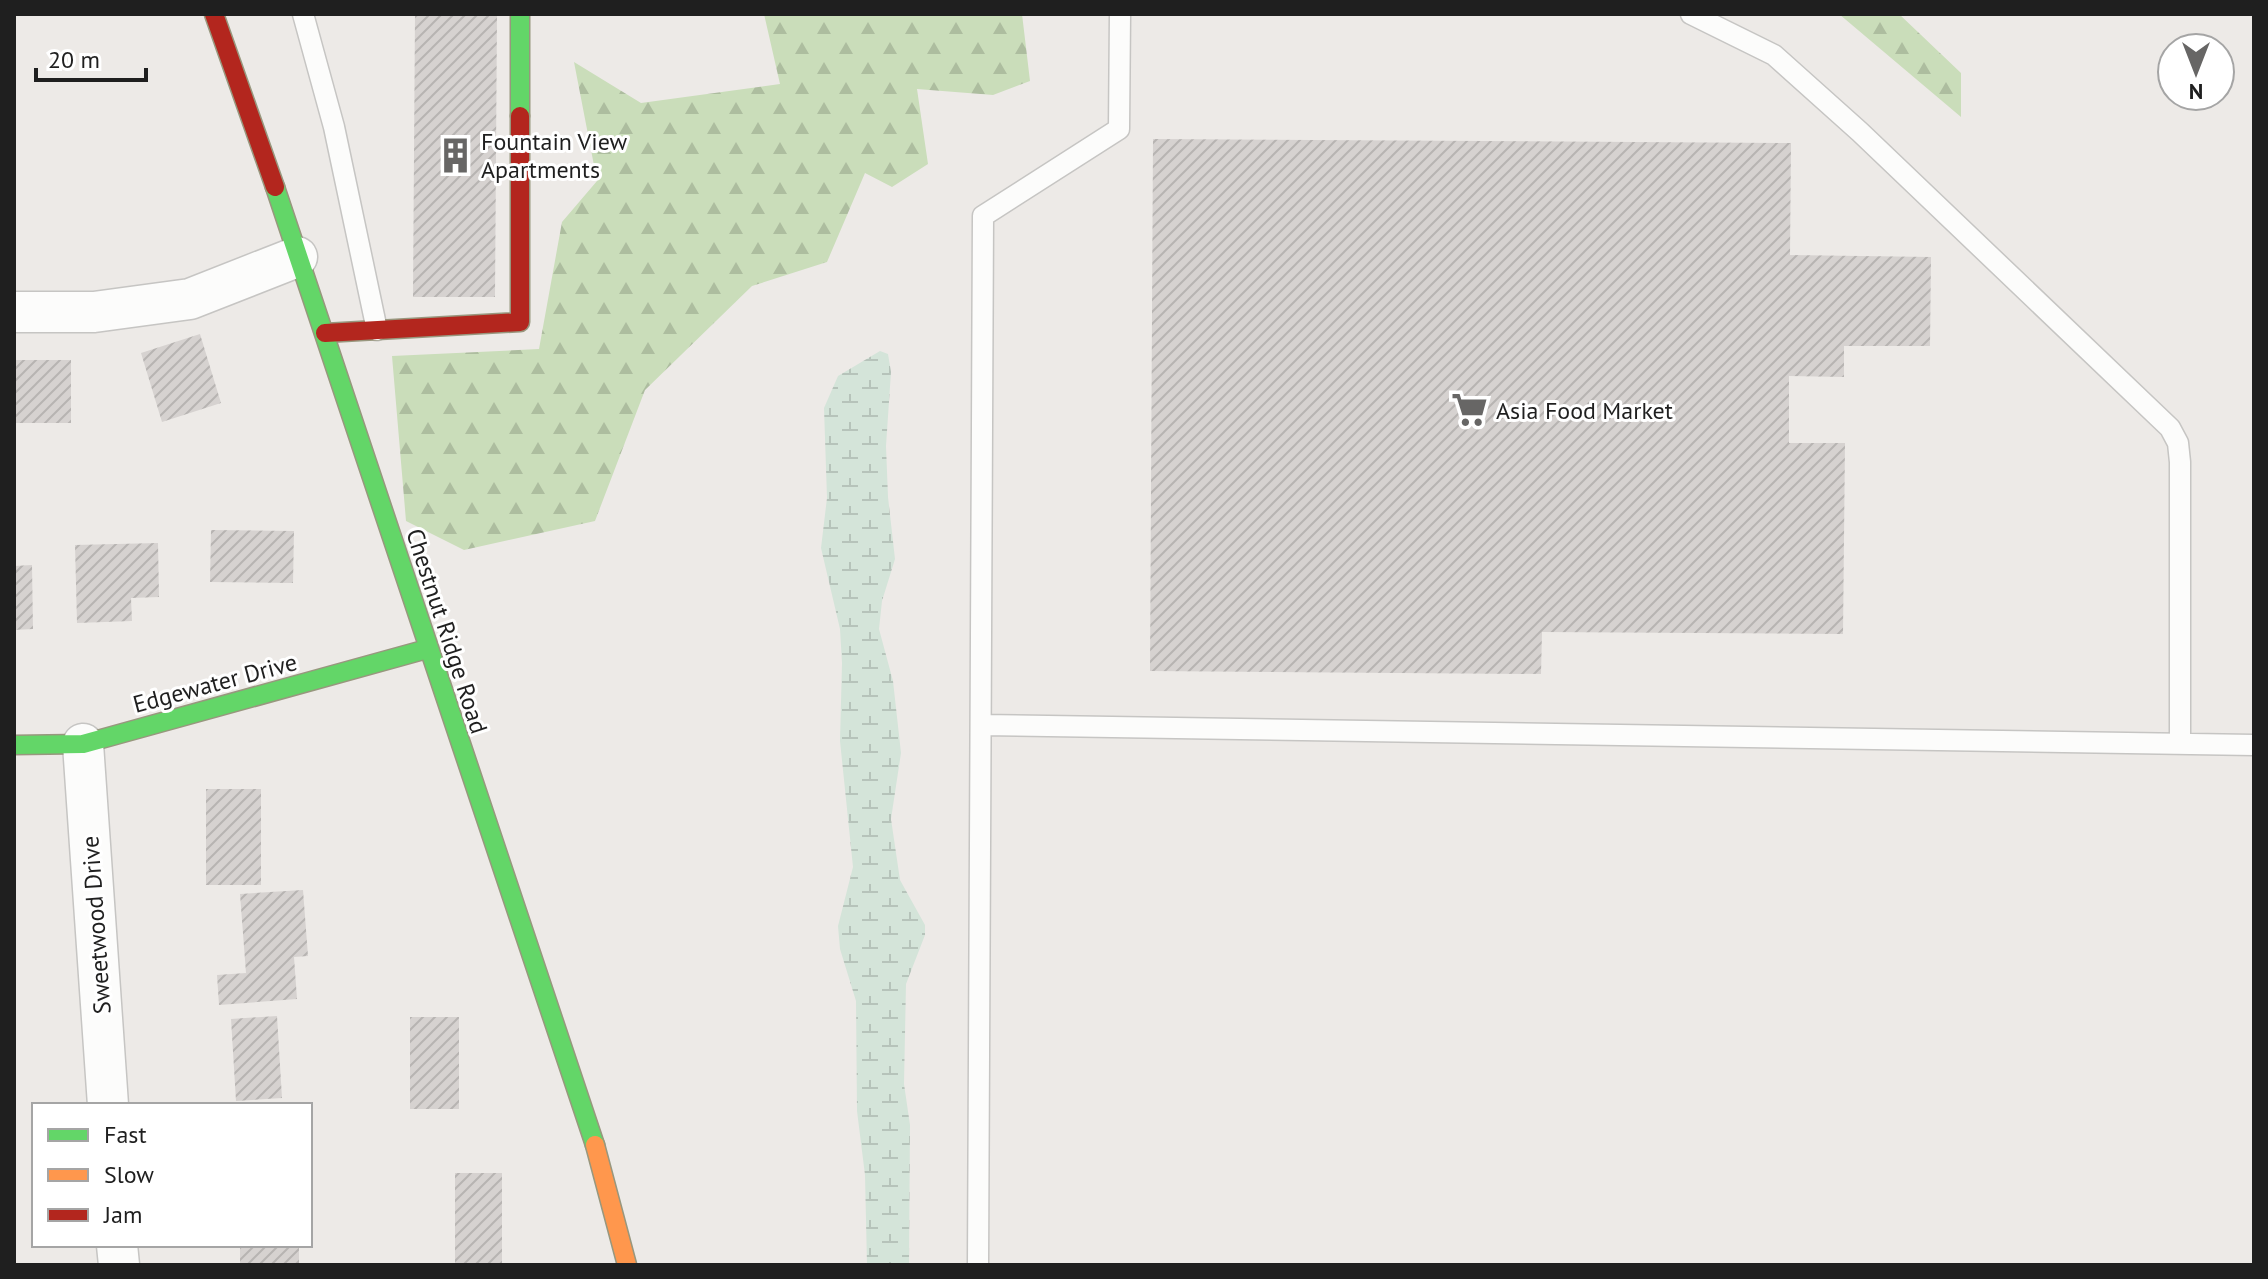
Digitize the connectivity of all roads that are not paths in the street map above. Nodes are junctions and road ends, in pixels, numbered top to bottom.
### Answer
1 (214, 14) edge
2 (303, 14) edge
3 (520, 14) edge
4 (1120, 14) edge
5 (1691, 14) edge
6 (297, 257) junction
7 (14, 312) edge
8 (377, 330) junction
9 (325, 333) junction
10 (427, 649) junction
11 (981, 725) junction
12 (2180, 743) junction
13 (83, 744) junction
14 (14, 745) edge
15 (2254, 745) edge
16 (108, 1103) edge
17 (627, 1265) edge
18 (978, 1265) edge

1 - 6 street, Chestnut Ridge Road
2 - 8 lane
3 - 8 street
4 - 11 lane
5 - 12 lane
6 - 7 street
6 - 9 street, Chestnut Ridge Road
8 - 9 street
9 - 10 street, Chestnut Ridge Road
10 - 13 street, Edgewater Drive
10 - 17 street, Chestnut Ridge Road
11 - 12 lane
11 - 18 lane
12 - 15 lane
13 - 14 street, Edgewater Drive
13 - 16 street, Sweetwood Drive

